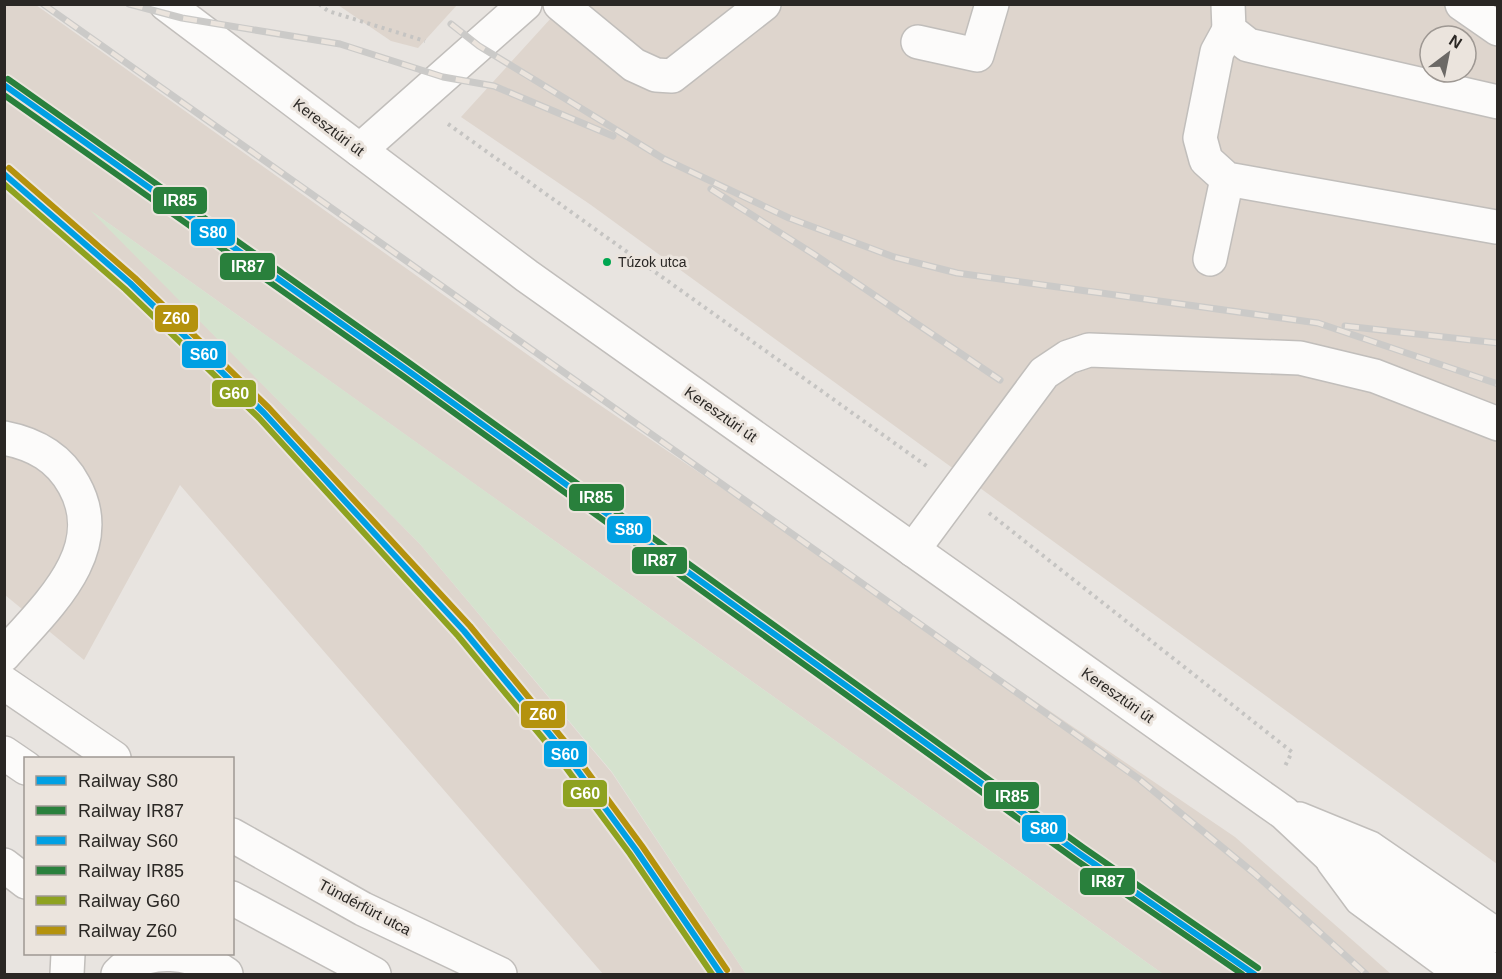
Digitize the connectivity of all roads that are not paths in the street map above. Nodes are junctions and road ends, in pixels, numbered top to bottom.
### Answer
1 (166, 4) edge
2 (525, 4) edge
3 (560, 4) edge
4 (764, 4) edge
5 (992, 4) edge
6 (1462, 4) edge
7 (1228, 17) edge
8 (1497, 29) edge
9 (918, 42) dead end
10 (1497, 102) edge
11 (360, 150) junction
12 (1227, 179) junction
13 (1496, 227) edge
14 (1210, 259) dead end
15 (1497, 424) edge
16 (4, 438) edge
17 (913, 550) junction
18 (4, 655) edge
19 (4, 683) edge
20 (4, 753) edge
21 (111, 757) edge
22 (24, 767) edge
23 (1275, 807) junction
24 (234, 836) edge
25 (1330, 857) junction
26 (4, 865) edge
27 (24, 880) edge
28 (234, 899) edge
29 (1497, 936) edge
30 (68, 955) edge
31 (123, 967) edge
32 (68, 975) edge
33 (226, 975) edge
34 (374, 975) edge
35 (500, 975) edge
36 (1463, 975) edge
37 (1497, 975) edge

1 - 11 main road, Keresztúri út
2 - 11 main road
3 - 4 main road
5 - 9 main road
6 - 8 main road
7 - 10 main road
7 - 12 main road
11 - 17 main road, Keresztúri út
12 - 13 main road
12 - 14 main road
15 - 17 main road
16 - 18 main road
17 - 23 main road, Keresztúri út
19 - 21 main road
20 - 22 main road
23 - 25 main road, Keresztúri út
23 - 29 main road, Keresztúri út
24 - 35 main road, Tündérfürt utca
25 - 36 main road
25 - 37 main road, Keresztúri út
26 - 27 main road
28 - 34 main road
30 - 32 main road
31 - 33 main road

